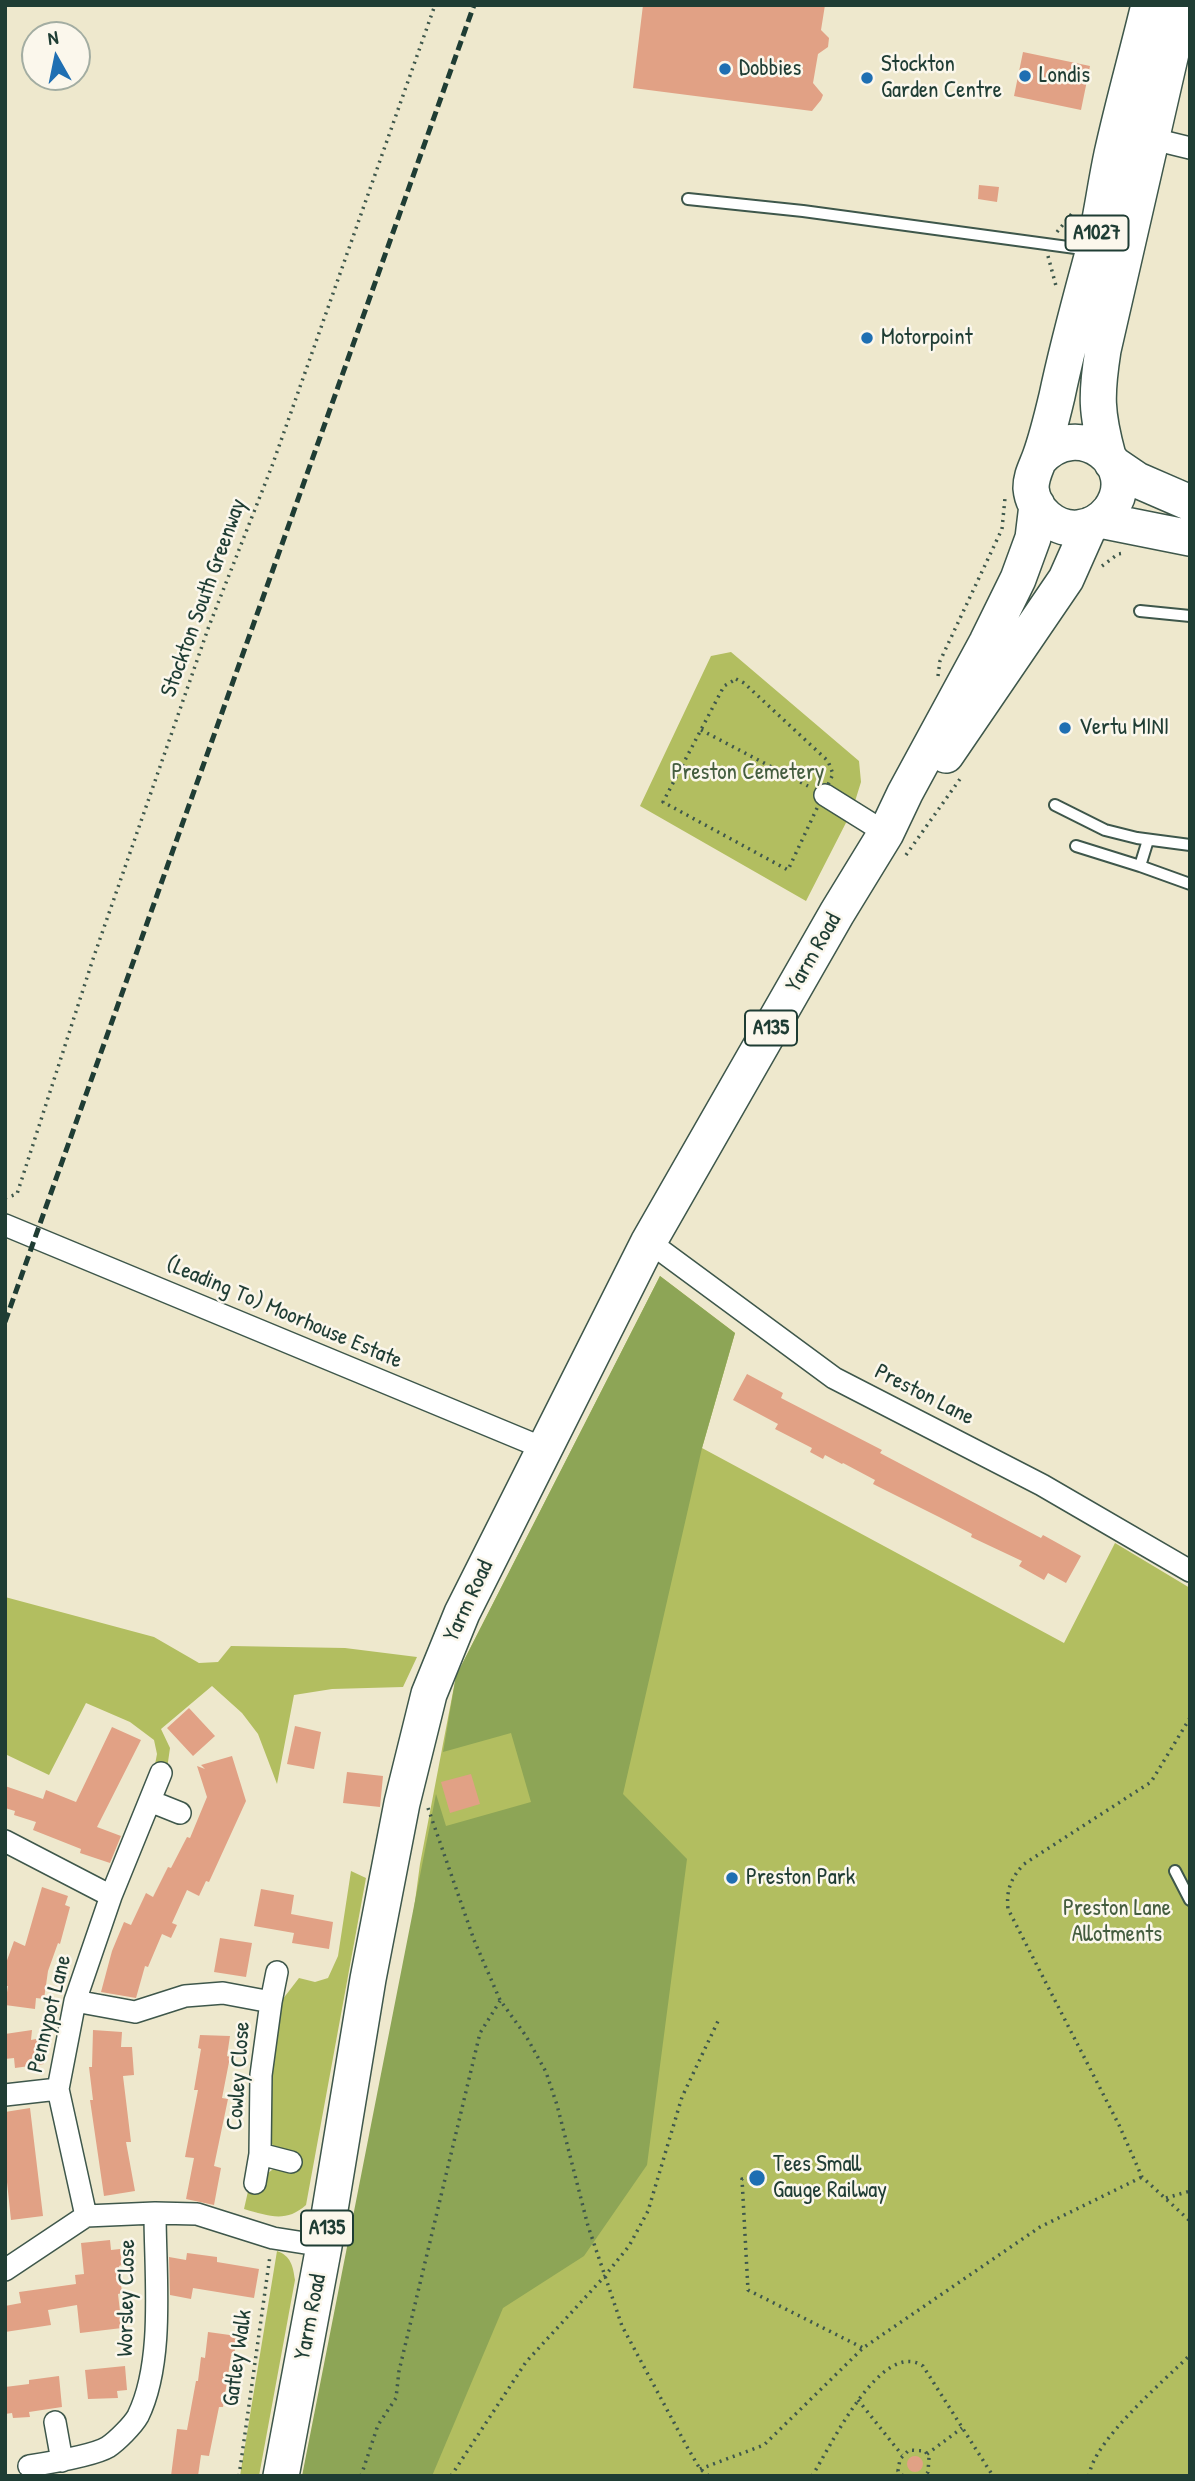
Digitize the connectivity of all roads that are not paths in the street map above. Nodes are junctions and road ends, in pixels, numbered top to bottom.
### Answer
1 (1149, 5) edge
2 (1182, 5) edge
3 (1153, 139) junction
4 (1190, 148) edge
5 (688, 198) dead end
6 (1093, 251) junction
7 (1039, 460) junction
8 (1110, 460) junction
9 (1021, 500) junction
10 (1190, 503) edge
11 (1096, 522) junction
12 (1190, 538) edge
13 (1140, 611) dead end
14 (1190, 616) edge
15 (825, 795) road end
16 (1055, 805) dead end
17 (895, 836) junction
18 (1148, 839) junction
19 (1190, 845) edge
20 (1076, 846) dead end
21 (1140, 866) junction
22 (1190, 884) edge
23 (5, 1225) edge
24 (648, 1243) junction
25 (543, 1448) junction
26 (1190, 1571) edge
27 (161, 1773) dead end
28 (150, 1801) junction
29 (180, 1813) dead end
30 (5, 1841) edge
31 (1175, 1871) dead end
32 (111, 1896) junction
33 (1190, 1900) edge
34 (277, 1972) dead end
35 (75, 2001) junction
36 (271, 2002) junction
37 (58, 2090) junction
38 (5, 2095) edge
39 (260, 2154) junction
40 (291, 2162) dead end
41 (254, 2183) dead end
42 (155, 2213) junction
43 (86, 2216) junction
44 (324, 2246) junction
45 (5, 2270) edge
46 (55, 2422) dead end
47 (62, 2461) junction
48 (29, 2466) dead end
49 (281, 2476) edge

1 - 6 main road, A1027
2 - 3 main road, A1027
3 - 4 street
3 - 8 main road, A1027
5 - 6 lane
6 - 7 main road, A1027
7 - 8 main road
7 - 9 main road
8 - 10 main road
8 - 11 main road
9 - 11 main road
9 - 17 main road, A135
11 - 12 main road
11 - 17 main road, A135
13 - 14 lane
15 - 17 street
16 - 18 lane
17 - 24 main road, Yarm Road / A135
18 - 19 lane
18 - 21 lane
20 - 21 lane
21 - 22 lane
23 - 25 street, (Leading To) Moorhouse Estate
24 - 25 main road, Yarm Road / A135
24 - 26 street, Preston Lane
25 - 44 main road, Yarm Road / A135
27 - 28 street, Pennypot Lane
28 - 29 street
28 - 32 street, Pennypot Lane
30 - 32 street
31 - 33 lane
32 - 35 street, Pennypot Lane
34 - 36 street, Cowley Close
35 - 36 street, Cowley Close
35 - 37 street, Pennypot Lane
36 - 39 street, Cowley Close
37 - 38 street
37 - 43 street, Pennypot Lane
39 - 40 street, Cowley Close
39 - 41 street, Cowley Close
42 - 43 street
42 - 44 street
42 - 47 street, Worsley Close
43 - 45 street
44 - 49 main road, Yarm Road / A135
46 - 47 street
47 - 48 street, Worsley Close

